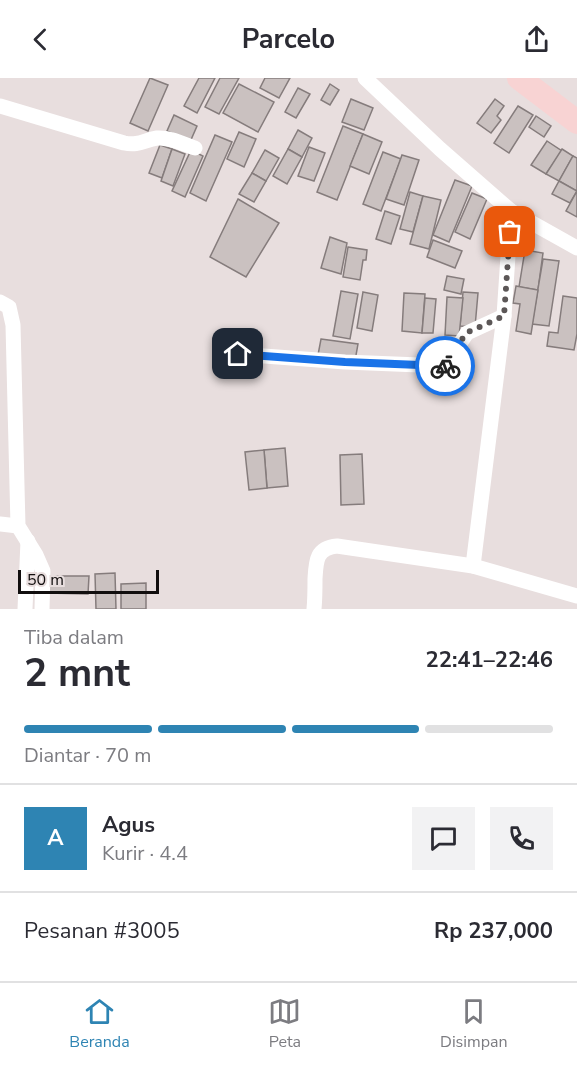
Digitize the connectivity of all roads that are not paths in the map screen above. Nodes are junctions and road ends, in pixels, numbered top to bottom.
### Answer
1 (365, 78) edge
2 (519, 78) edge
3 (0, 106) edge
4 (577, 123) edge
5 (195, 148) dead end
6 (512, 211) junction
7 (577, 248) edge
8 (0, 302) edge
9 (504, 316) junction
10 (238, 354) dead end
11 (7, 406) edge
12 (0, 524) edge
13 (18, 526) junction
14 (28, 541) junction
15 (473, 566) junction
16 (577, 596) edge
17 (25, 609) edge
18 (42, 609) edge
19 (314, 609) edge

1 - 6 street
2 - 4 main road
3 - 5 street
6 - 7 street
6 - 9 street
8 - 11 street
9 - 10 street
9 - 15 street
11 - 13 street
12 - 13 street
13 - 14 street
14 - 17 street
14 - 18 street
15 - 16 street
15 - 19 street

